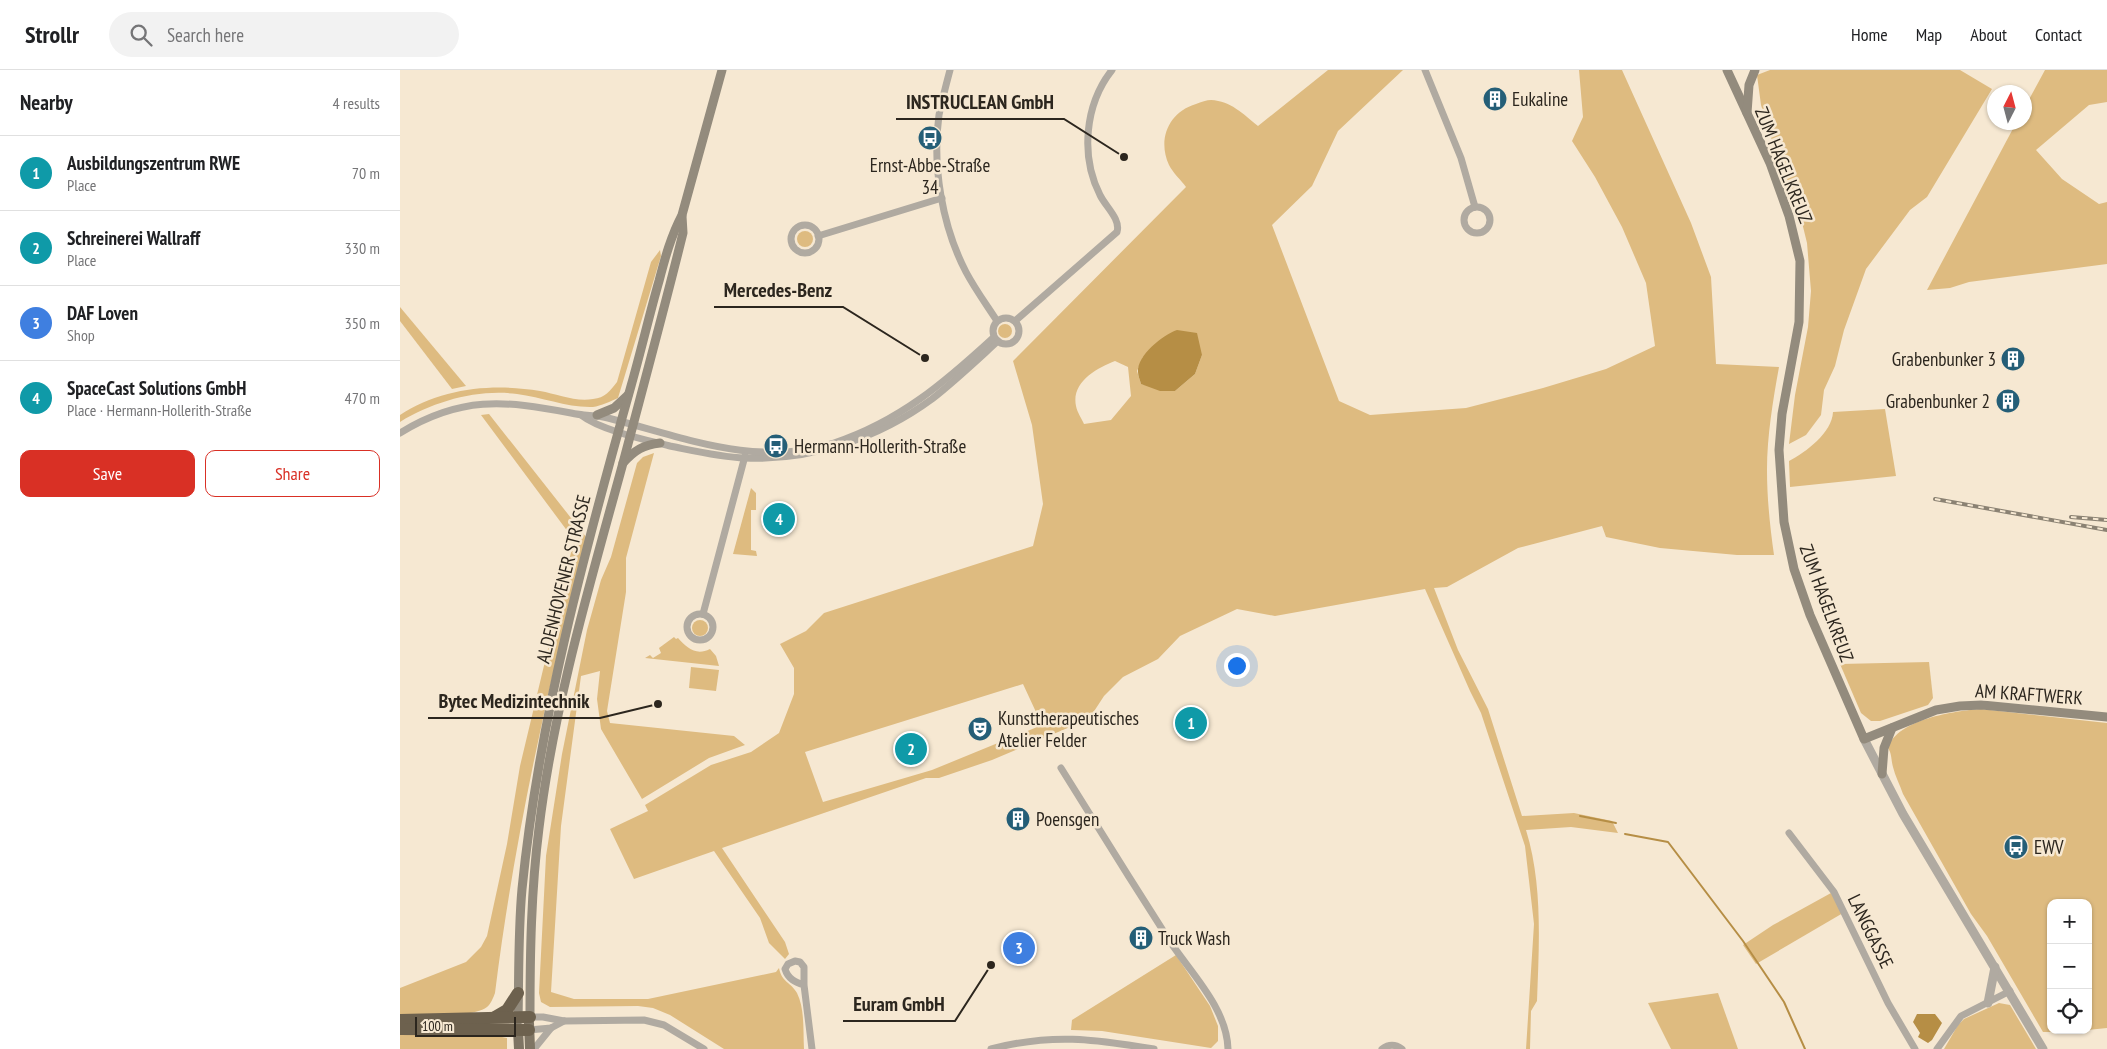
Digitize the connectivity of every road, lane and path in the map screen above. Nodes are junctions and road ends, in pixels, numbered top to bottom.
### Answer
1 (722, 70) edge
2 (950, 70) edge
3 (1112, 70) edge
4 (1425, 70) edge
5 (1727, 70) edge
6 (1755, 70) edge
7 (1747, 115) junction
8 (942, 198) junction
9 (1475, 207) dead end
10 (682, 215) junction
11 (818, 236) dead end
12 (996, 321) junction
13 (1015, 321) junction
14 (996, 339) junction
15 (629, 394) junction
16 (581, 415) junction
17 (597, 415) junction
18 (620, 426) junction
19 (631, 430) junction
20 (400, 433) edge
21 (660, 443) junction
22 (746, 454) junction
23 (623, 463) junction
24 (703, 614) dead end
25 (2107, 717) edge
26 (1892, 728) junction
27 (1864, 739) junction
28 (1061, 768) dead end
29 (1882, 774) junction
30 (1789, 834) dead end
31 (1995, 967) junction
32 (804, 985) dead end
33 (2010, 991) junction
34 (518, 993) junction
35 (1988, 1002) junction
36 (494, 1018) junction
37 (400, 1020) edge
38 (564, 1021) junction
39 (524, 1024) junction
40 (400, 1028) edge
41 (551, 1028) junction
42 (519, 1049) edge
43 (532, 1049) edge
44 (704, 1049) edge
45 (812, 1049) edge
46 (991, 1049) edge
47 (1154, 1049) edge
48 (1228, 1049) edge
49 (1382, 1049) edge
50 (1402, 1049) edge
51 (1914, 1049) edge
52 (1937, 1049) edge
53 (2043, 1049) edge

1 - 10 main road, ALDENHOVENER STRASSE
2 - 8 street
3 - 13 street
4 - 9 street
5 - 7 main road, ZUM HAGELKREUZ
6 - 7 main road
7 - 27 main road, ZUM HAGELKREUZ
8 - 11 street
8 - 12 street
10 - 15 main road, ALDENHOVENER STRASSE
10 - 19 main road, ALDENHOVENER STRASSE
12 - 13 street
12 - 14 street
13 - 14 street
14 - 22 street
15 - 17 main road
15 - 18 main road, ALDENHOVENER STRASSE
16 - 17 street
16 - 18 street
16 - 20 street
17 - 18 street
18 - 19 street
18 - 34 main road, ALDENHOVENER STRASSE
19 - 21 street
19 - 22 street
19 - 23 main road, ALDENHOVENER STRASSE
21 - 22 street
21 - 23 main road
22 - 24 street
23 - 39 main road, ALDENHOVENER STRASSE
25 - 26 main road, AM KRAFTWERK
26 - 27 main road, AM KRAFTWERK
26 - 29 main road
27 - 29 street, ZUM HAGELKREUZ
28 - 48 street
29 - 31 street, ZUM HAGELKREUZ
30 - 51 street, LANGGASSE
31 - 33 street, ZUM HAGELKREUZ
31 - 35 street
32 - 45 street
33 - 35 street
33 - 53 street, ZUM HAGELKREUZ
34 - 36 highway
34 - 39 main road, ALDENHOVENER STRASSE
35 - 52 street
36 - 37 highway
36 - 39 highway
38 - 39 street
38 - 41 street
38 - 44 street
39 - 40 highway
39 - 41 street
39 - 42 main road, ALDENHOVENER STRASSE
39 - 43 main road, ALDENHOVENER STRASSE
41 - 43 street
46 - 47 street
49 - 50 street

